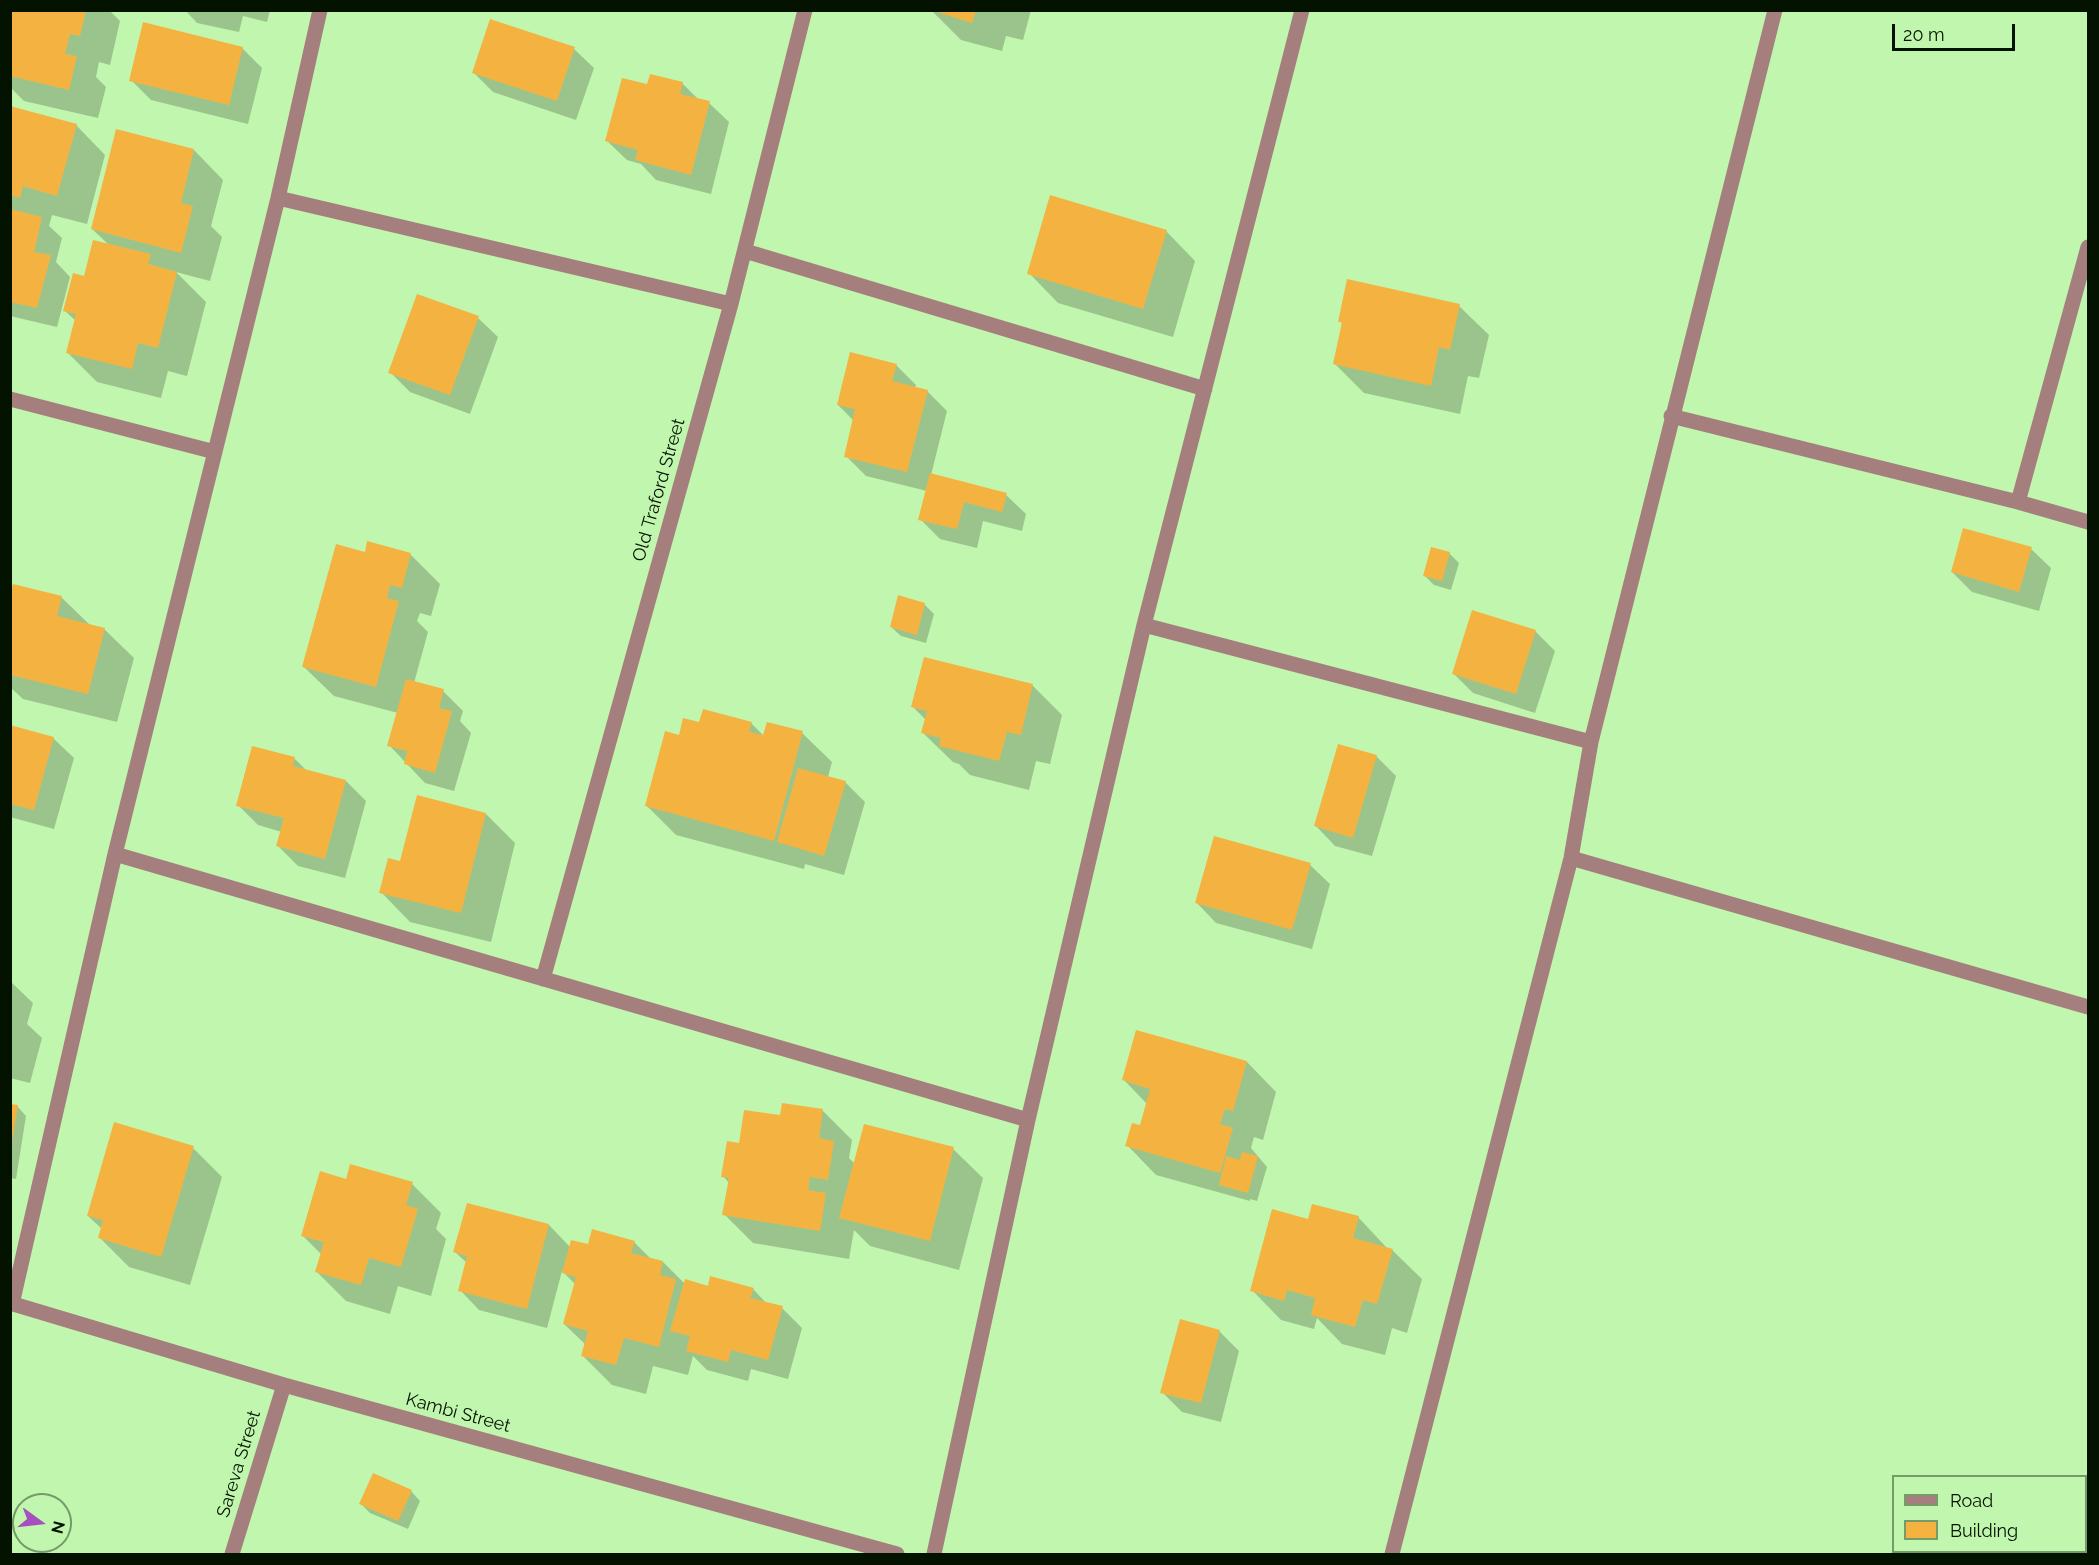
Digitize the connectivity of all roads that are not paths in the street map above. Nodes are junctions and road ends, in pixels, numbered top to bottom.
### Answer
1 (321, 10) edge
2 (805, 10) edge
3 (1302, 10) edge
4 (1775, 10) edge
5 (278, 198) junction
6 (2088, 247) edge
7 (745, 251) junction
8 (731, 304) junction
9 (1205, 389) junction
10 (10, 399) edge
11 (1671, 416) junction
12 (215, 452) junction
13 (2018, 502) junction
14 (2088, 522) edge
15 (1144, 625) junction
16 (1591, 742) junction
17 (115, 854) junction
18 (1571, 858) junction
19 (543, 979) junction
20 (2088, 1007) edge
21 (1028, 1120) junction
22 (11, 1303) edge
23 (284, 1385) junction
24 (232, 1554) edge
25 (897, 1554) edge
26 (934, 1554) edge
27 (1392, 1554) edge

1 - 5 street
2 - 7 street, Old Traford Street
3 - 9 street
4 - 11 street
5 - 8 street
5 - 12 street
6 - 13 street
7 - 8 street, Old Traford Street
7 - 9 street
8 - 19 street, Old Traford Street
9 - 15 street
10 - 12 street
11 - 13 street
11 - 16 street
12 - 17 street
13 - 14 street
15 - 16 street
15 - 21 street
16 - 18 street
17 - 19 street
17 - 22 street
18 - 20 street
18 - 27 street
19 - 21 street
21 - 26 street
22 - 23 street, Kambi Street
23 - 24 street, Sareva Street
23 - 25 street, Kambi Street

